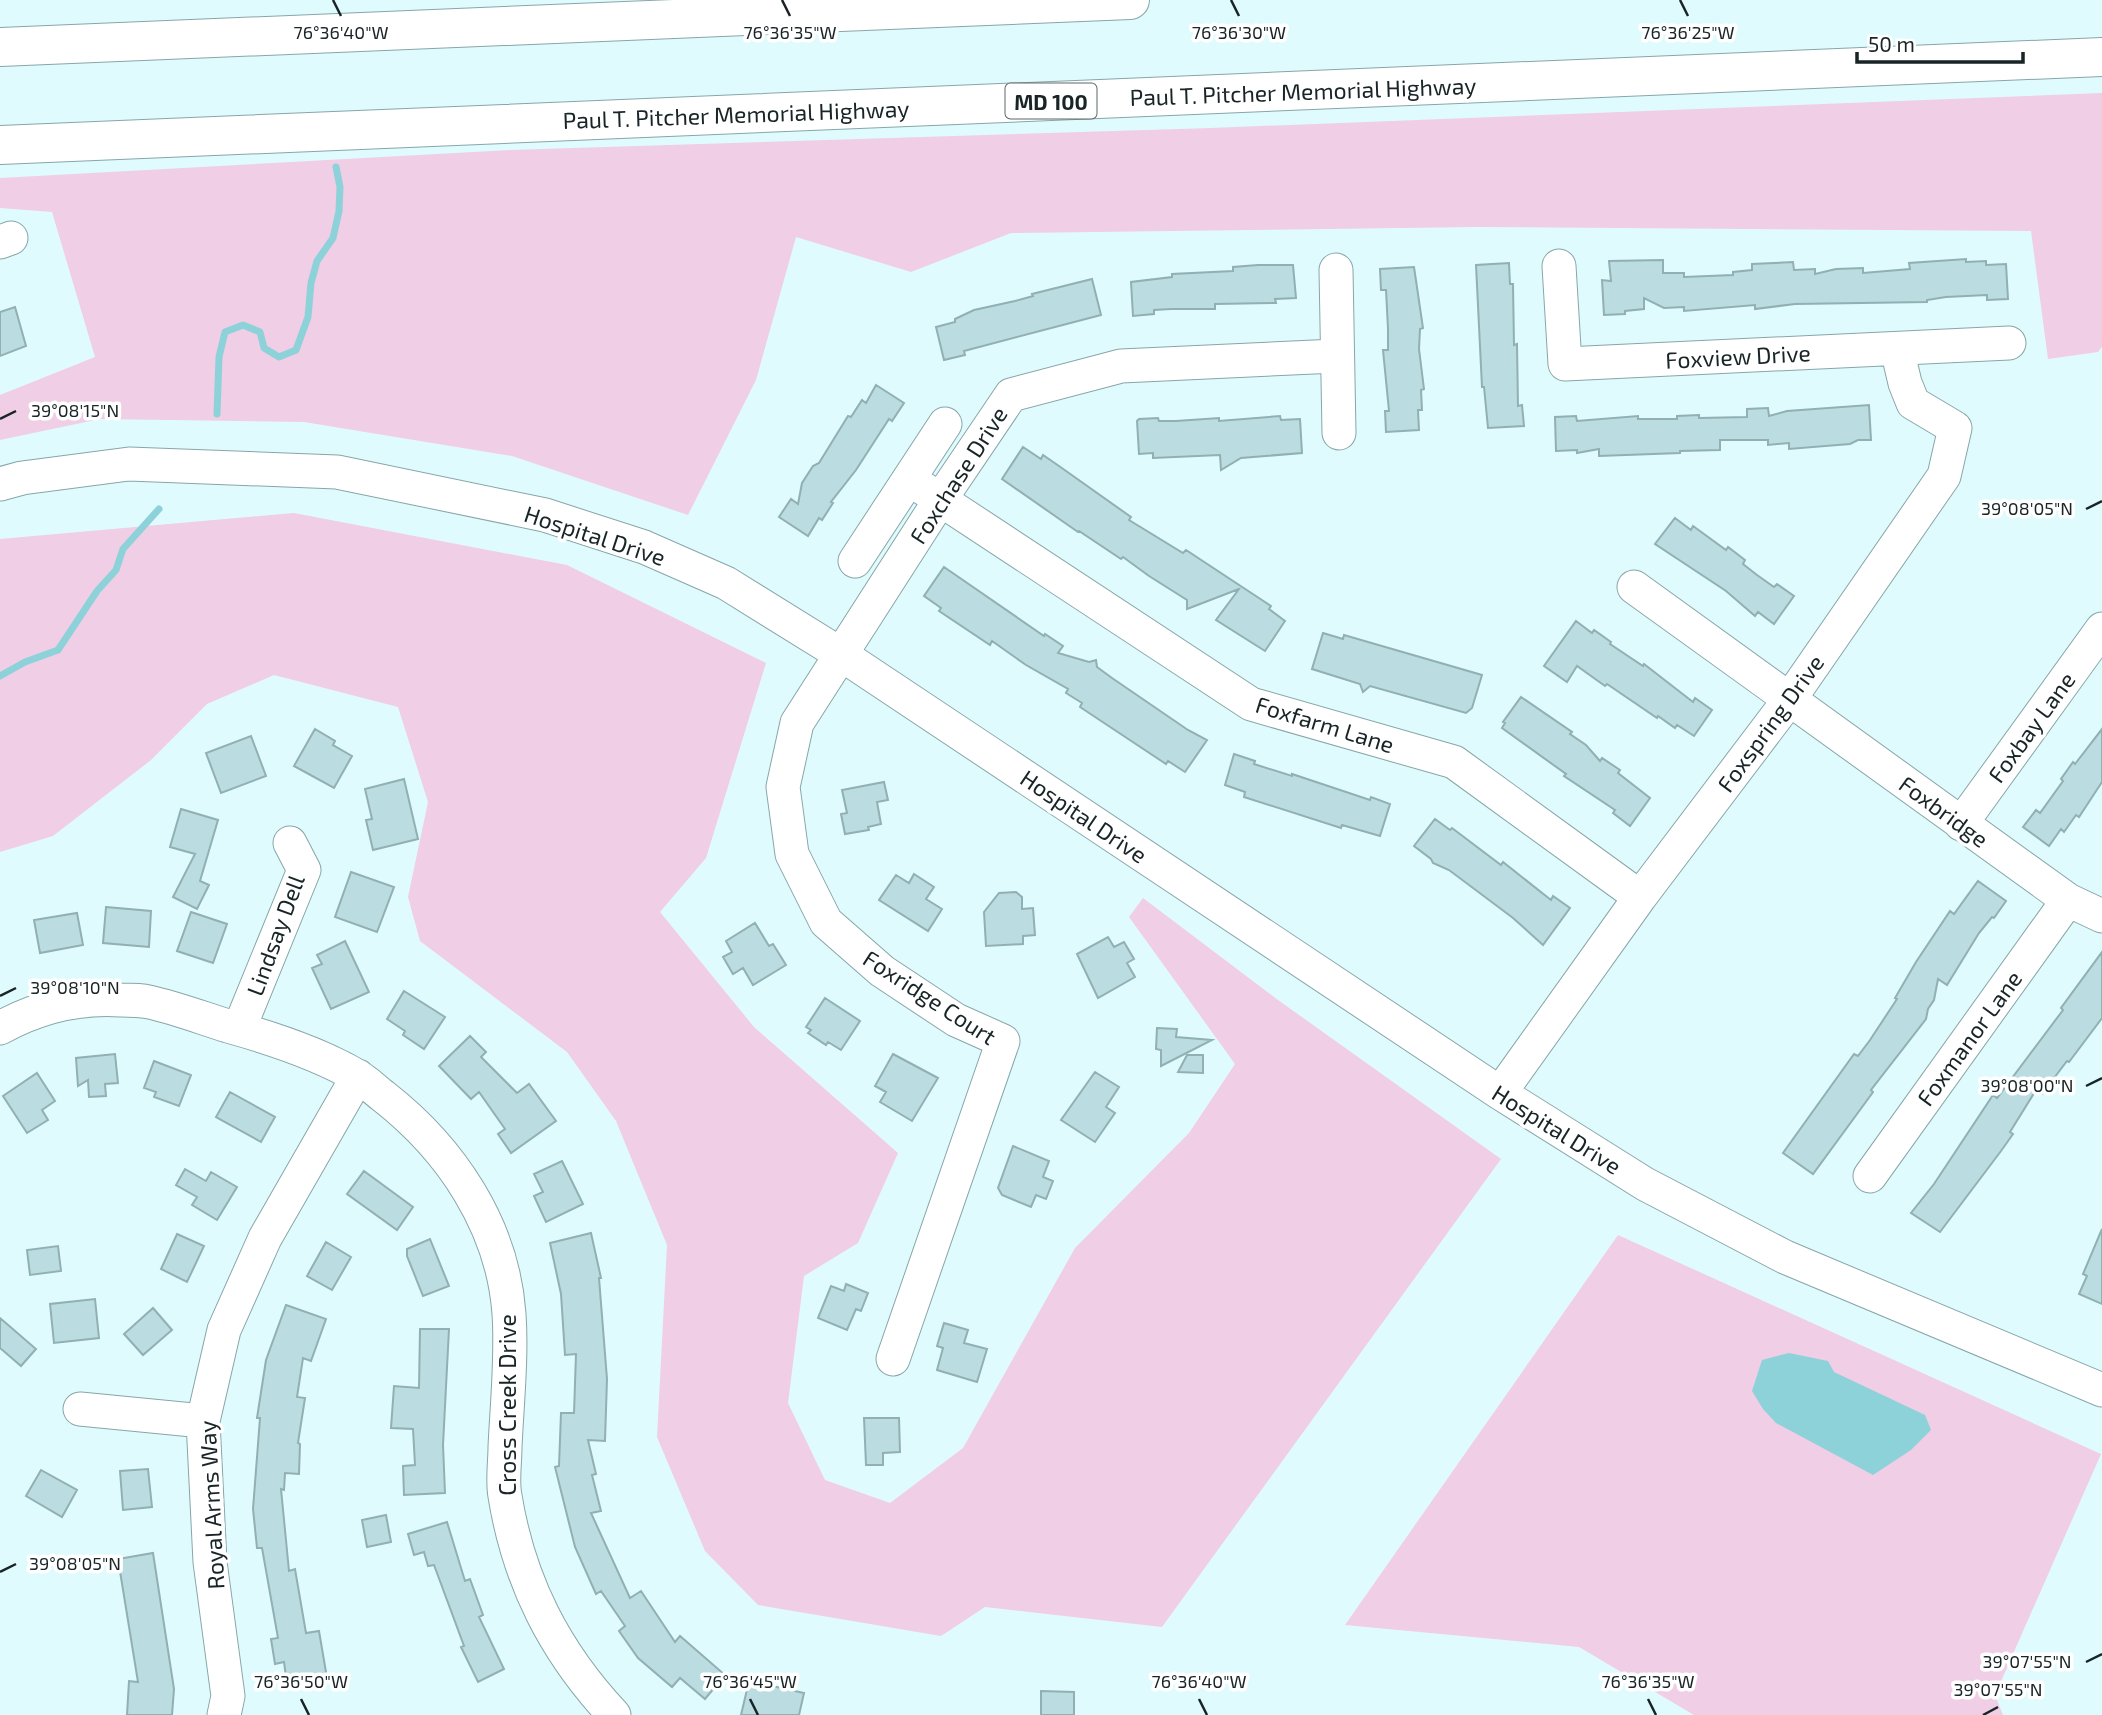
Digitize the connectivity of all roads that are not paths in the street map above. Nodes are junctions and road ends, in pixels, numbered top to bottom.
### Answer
1 (1130, 0) edge
2 (0, 47) edge
3 (2102, 57) edge
4 (0, 145) edge
5 (1559, 266) dead end
6 (1336, 270) dead end
7 (2008, 343) dead end
8 (1897, 349) junction
9 (1336, 356) junction
10 (945, 424) dead end
11 (1339, 433) dead end
12 (909, 479) junction
13 (0, 484) edge
14 (940, 500) junction
15 (855, 561) dead end
16 (1634, 587) dead end
17 (2102, 629) edge
18 (842, 655) junction
19 (1790, 700) junction
20 (1961, 824) junction
21 (290, 843) dead end
22 (1640, 897) junction
23 (2068, 900) junction
24 (2102, 916) edge
25 (0, 1028) edge
26 (239, 1029) junction
27 (358, 1076) junction
28 (1500, 1093) junction
29 (1870, 1176) dead end
30 (893, 1359) dead end
31 (2102, 1390) edge
32 (80, 1409) dead end
33 (203, 1422) junction
34 (224, 1715) edge
35 (614, 1715) edge

1 - 2 highway
3 - 4 highway, Paul T. Pitcher Memorial Highway / MD 100
5 - 8 street, Foxview Drive
6 - 9 street
7 - 8 street, Foxview Drive
8 - 19 street, Foxspring Drive
9 - 11 street
9 - 14 street, Foxchase Drive
10 - 12 street
12 - 14 street, Foxfarm Lane
12 - 15 street
13 - 18 street, Hospital Drive
14 - 18 street, Foxchase Drive
14 - 22 street, Foxfarm Lane
16 - 19 street, Foxbridge
17 - 20 street, Foxbay Lane
18 - 28 street, Hospital Drive
18 - 30 street, Foxridge Court
19 - 20 street, Foxbridge
19 - 22 street, Foxspring Drive
20 - 23 street, Foxbridge
21 - 26 street, Lindsay Dell
22 - 28 street, Foxspring Drive
23 - 24 street, Foxbridge
23 - 29 street, Foxmanor Lane
25 - 26 street, Cross Creek Drive
26 - 27 street, Cross Creek Drive
27 - 33 street, Royal Arms Way
27 - 35 street, Cross Creek Drive
28 - 31 street, Hospital Drive
32 - 33 street
33 - 34 street, Royal Arms Way

